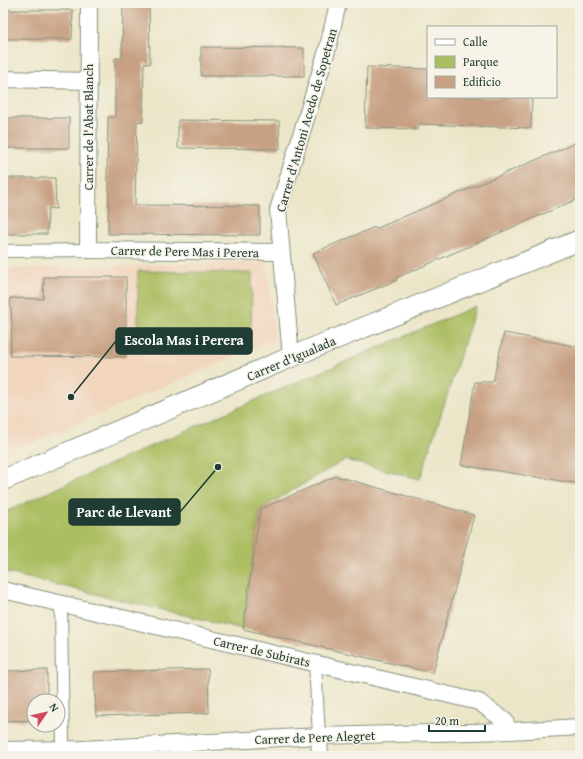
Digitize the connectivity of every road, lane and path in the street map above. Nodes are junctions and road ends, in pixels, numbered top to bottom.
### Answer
1 (89, 3) edge
2 (338, 3) edge
3 (3, 79) edge
4 (89, 81) junction
5 (580, 240) edge
6 (88, 250) junction
7 (3, 251) edge
8 (281, 252) junction
9 (291, 357) junction
10 (3, 480) edge
11 (3, 590) edge
12 (61, 604) junction
13 (315, 663) junction
14 (580, 726) edge
15 (509, 731) junction
16 (319, 736) junction
17 (63, 749) junction
18 (3, 750) edge
19 (82, 752) edge
20 (320, 756) edge

1 - 4 street, Carrer de l'Abat Blanch
2 - 8 street, Carrer d'Antoni Acedo de Sopetran
3 - 4 street
4 - 6 street, Carrer de l'Abat Blanch
5 - 9 street, Carrer d'Igualada
6 - 7 street
6 - 8 street, Carrer de Pere Mas i Perera
8 - 9 street, Carrer d'Antoni Acedo de Sopetran
9 - 10 street, Carrer d'Igualada
11 - 12 street, Carrer de Subirats
12 - 13 street, Carrer de Subirats
12 - 17 street
13 - 15 street, Carrer de Subirats
13 - 16 street
14 - 15 street, Carrer de Pere Alegret
15 - 16 street, Carrer de Pere Alegret
16 - 19 street, Carrer de Pere Alegret
16 - 20 street
17 - 18 street, Carrer de Pere Alegret
17 - 19 street, Carrer de Pere Alegret

